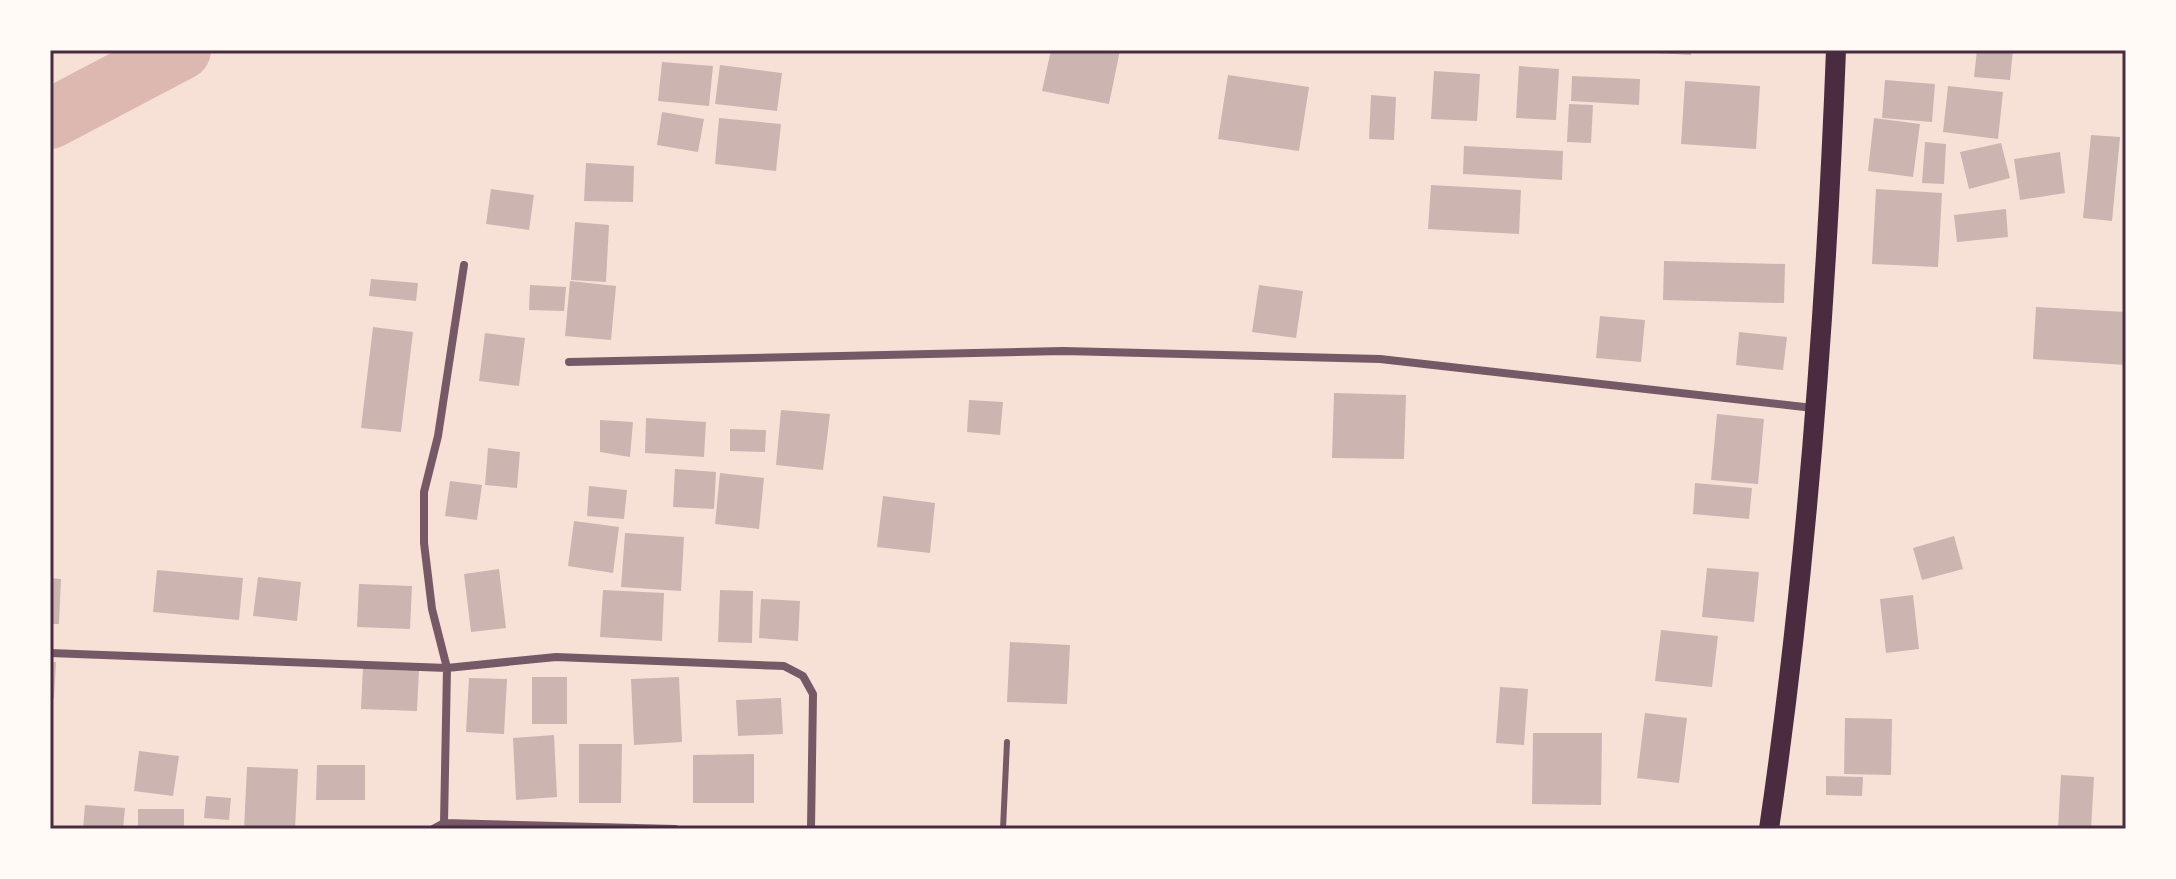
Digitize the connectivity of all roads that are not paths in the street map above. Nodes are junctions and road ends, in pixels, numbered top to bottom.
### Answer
1 (1836, 50) edge
2 (464, 265) dead end
3 (569, 362) dead end
4 (1818, 409) junction
5 (50, 653) edge
6 (447, 668) junction
7 (1007, 742) dead end
8 (444, 823) junction
9 (433, 829) edge
10 (675, 829) edge
11 (811, 829) edge
12 (1003, 829) edge
13 (1769, 829) edge

1 - 4 main road
2 - 6 street
3 - 4 street
4 - 13 main road
5 - 6 street
6 - 8 street
6 - 11 street
7 - 12 lane
8 - 9 street
8 - 10 street

